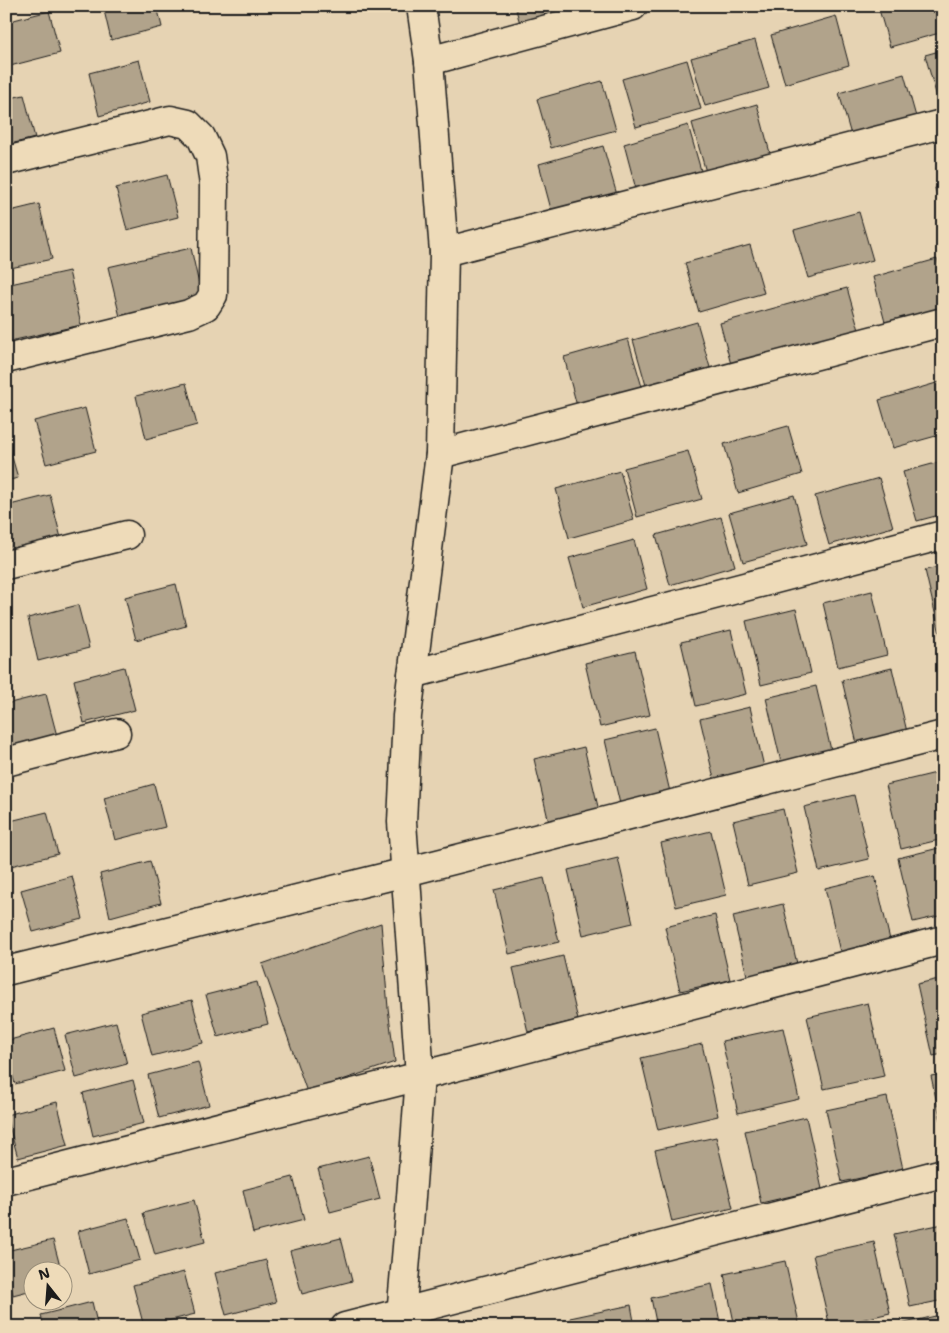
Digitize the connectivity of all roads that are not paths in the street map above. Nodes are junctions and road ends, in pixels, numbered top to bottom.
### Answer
1 (421, 6) edge
2 (633, 6) edge
3 (429, 62) junction
4 (938, 125) dead end
5 (6, 160) edge
6 (444, 252) junction
7 (943, 322) edge
8 (6, 359) edge
9 (440, 454) junction
10 (127, 535) dead end
11 (943, 535) edge
12 (6, 565) edge
13 (412, 674) junction
14 (116, 733) dead end
15 (943, 735) edge
16 (6, 762) edge
17 (406, 872) junction
18 (943, 940) edge
19 (6, 971) edge
20 (420, 1076) junction
21 (943, 1173) edge
22 (6, 1181) edge
23 (400, 1320) edge
24 (345, 1327) edge

1 - 3 street
2 - 3 street
3 - 6 street
4 - 6 street
5 - 8 street
6 - 9 street
7 - 9 street
9 - 13 street
10 - 12 street
11 - 13 street
13 - 17 street
14 - 16 street
15 - 17 street
17 - 19 street
17 - 20 street
18 - 20 street
20 - 22 street
20 - 23 street
21 - 23 street
23 - 24 street

